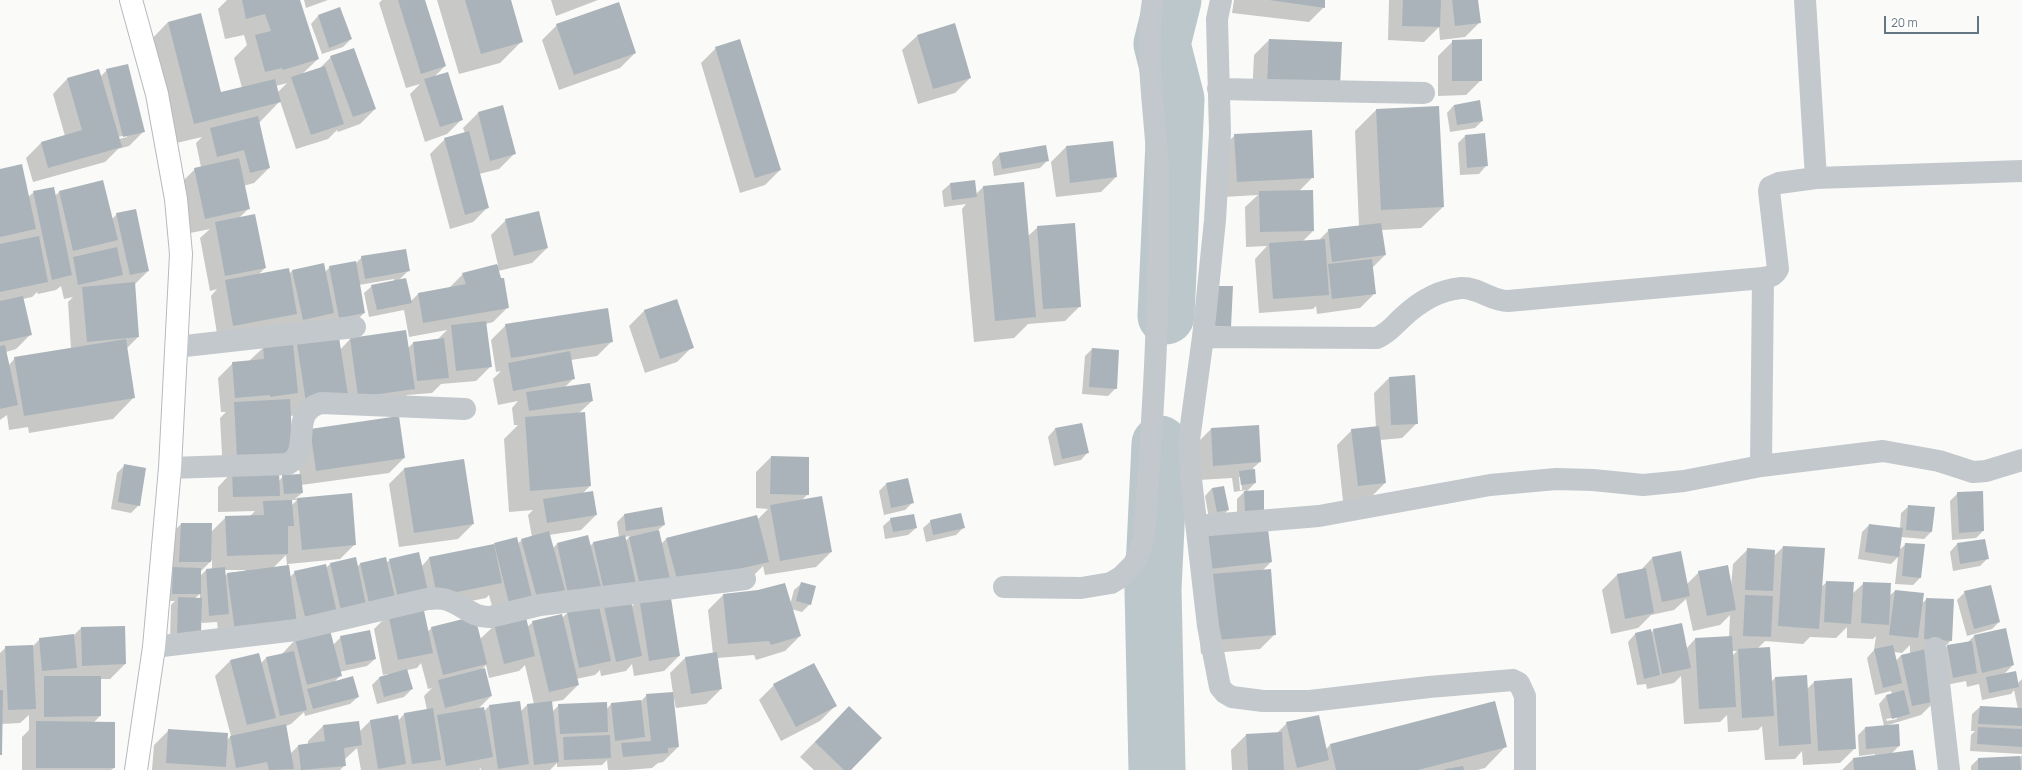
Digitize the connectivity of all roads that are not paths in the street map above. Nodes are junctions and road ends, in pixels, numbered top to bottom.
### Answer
1 (131, 0) edge
2 (1153, 0) edge
3 (1221, 0) edge
4 (1805, 0) edge
5 (1218, 89) junction
6 (1424, 93) dead end
7 (2022, 171) edge
8 (1816, 178) junction
9 (1762, 278) junction
10 (355, 327) dead end
11 (1203, 337) junction
12 (176, 347) junction
13 (465, 409) dead end
14 (2022, 460) edge
15 (1761, 466) junction
16 (170, 468) junction
17 (1198, 526) junction
18 (745, 579) dead end
19 (1004, 587) dead end
20 (154, 647) junction
21 (1935, 648) dead end
22 (136, 770) edge
23 (1525, 770) edge
24 (1949, 770) edge

1 - 12 main road
2 - 19 street
3 - 5 street
4 - 8 street
5 - 6 street
5 - 11 street
7 - 8 street
8 - 9 street
9 - 11 street
9 - 15 street
10 - 12 street
11 - 17 street
12 - 16 main road
13 - 16 street
14 - 15 street
15 - 17 street
16 - 20 main road
17 - 23 street
18 - 20 street
20 - 22 main road
21 - 24 street

